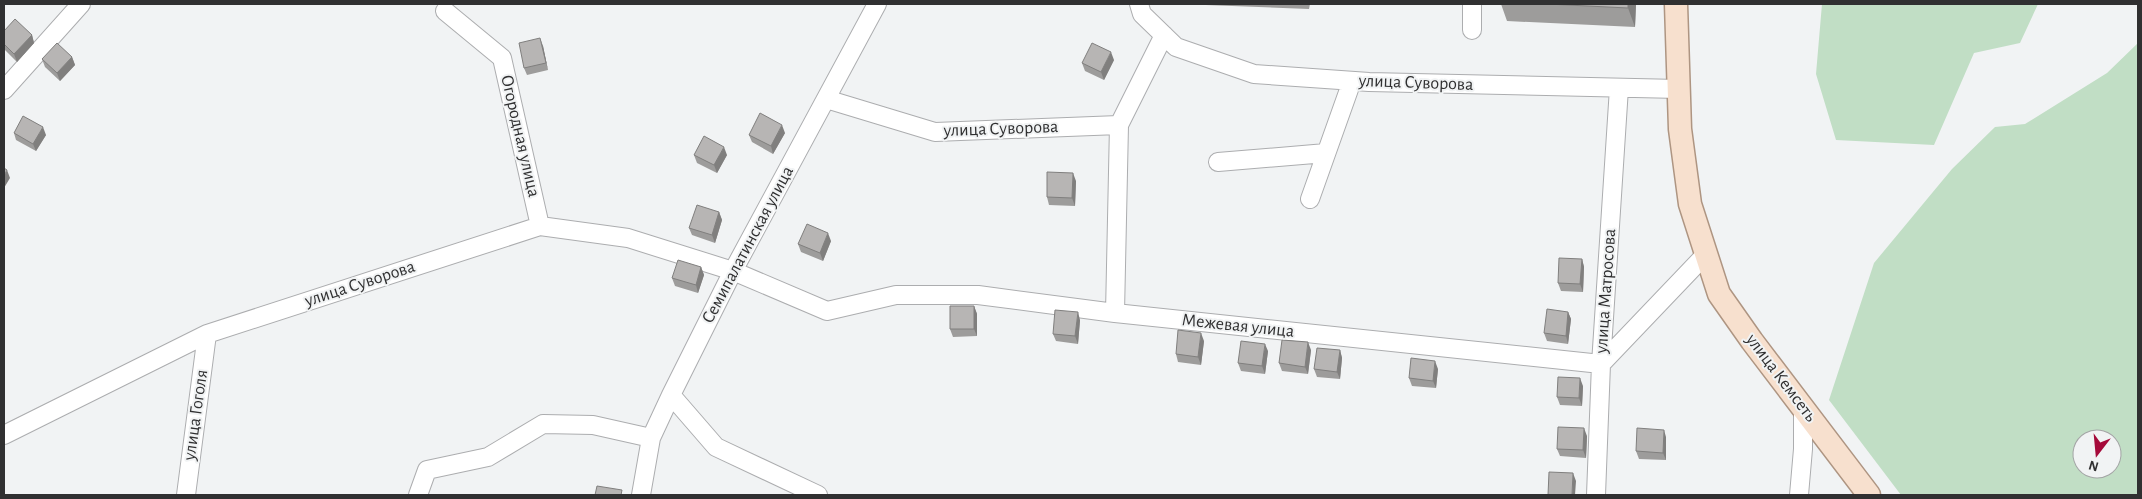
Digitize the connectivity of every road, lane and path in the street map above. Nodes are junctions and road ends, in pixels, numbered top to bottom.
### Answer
1 (81, 4) edge
2 (877, 4) edge
3 (1139, 4) edge
4 (1472, 4) edge
5 (1676, 4) edge
6 (445, 11) dead end
7 (1472, 30) dead end
8 (1164, 35) junction
9 (1352, 81) junction
10 (1619, 88) junction
11 (1679, 89) junction
12 (4, 90) edge
13 (826, 99) junction
14 (1119, 125) junction
15 (1326, 153) junction
16 (1218, 162) dead end
17 (1310, 199) dead end
18 (540, 226) junction
19 (1706, 254) junction
20 (733, 272) junction
21 (1115, 313) junction
22 (207, 334) junction
23 (1602, 364) junction
24 (671, 395) junction
25 (1803, 408) junction
26 (4, 434) edge
27 (651, 438) junction
28 (784, 489) edge
29 (186, 495) edge
30 (418, 495) edge
31 (641, 495) edge
32 (818, 495) edge
33 (1596, 495) edge
34 (1799, 495) edge
35 (1869, 495) edge

1 - 12 street
2 - 13 street, Семипалатинская улица
3 - 8 street, улица Суворова
4 - 7 street
5 - 11 main road
6 - 18 street, Огородная улица
8 - 9 street, улица Суворова
8 - 14 street
9 - 10 street, улица Суворова
9 - 15 street
10 - 11 street, улица Суворова
10 - 23 street, улица Матросова
11 - 19 main road
13 - 14 street, улица Суворова
13 - 20 street, Семипалатинская улица
14 - 21 street
15 - 16 street
15 - 17 street
18 - 20 street, улица Суворова
18 - 22 street, улица Суворова
19 - 23 street
19 - 25 main road, улица Кемсеть
20 - 21 street, Межевая улица
20 - 24 street, Семипалатинская улица
21 - 23 street, Межевая улица
22 - 26 street, улица Суворова
22 - 29 street, улица Гоголя
23 - 33 street, улица Матросова
24 - 27 street, Семипалатинская улица
24 - 28 street
25 - 34 street
25 - 35 main road, улица Кемсеть
27 - 30 street
27 - 31 street, Семипалатинская улица
28 - 32 street

